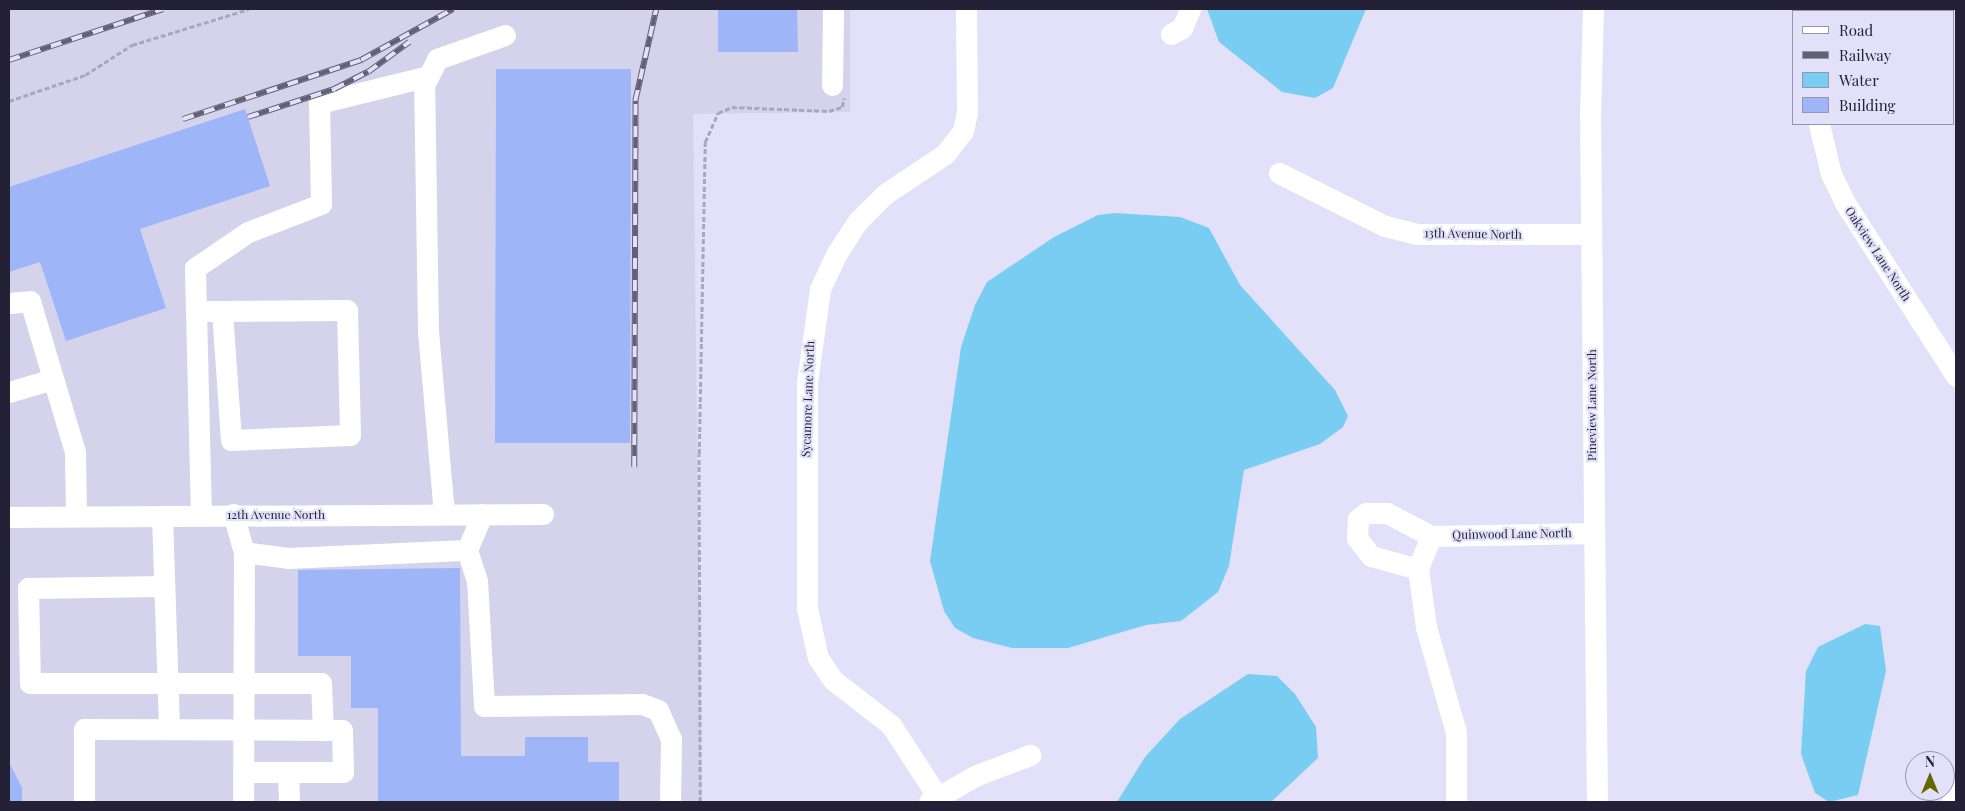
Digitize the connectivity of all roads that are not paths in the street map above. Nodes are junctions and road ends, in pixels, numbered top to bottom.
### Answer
1 (833, 9) edge
2 (966, 9) edge
3 (1190, 9) edge
4 (1593, 9) edge
5 (1171, 34) dead end
6 (504, 35) dead end
7 (428, 76) junction
8 (832, 85) dead end
9 (1819, 125) edge
10 (1279, 173) dead end
11 (1591, 234) junction
12 (9, 303) edge
13 (198, 311) junction
14 (222, 311) junction
15 (1956, 376) edge
16 (53, 379) junction
17 (9, 392) edge
18 (228, 395) junction
19 (201, 397) junction
20 (233, 514) junction
21 (444, 514) junction
22 (482, 514) junction
23 (543, 514) dead end
24 (76, 516) junction
25 (162, 516) junction
26 (201, 516) junction
27 (9, 517) edge
28 (1592, 533) junction
29 (1431, 536) junction
30 (467, 550) junction
31 (244, 552) junction
32 (1418, 569) junction
33 (164, 586) junction
34 (167, 681) junction
35 (243, 682) junction
36 (169, 729) junction
37 (243, 729) junction
38 (323, 730) junction
39 (1030, 756) dead end
40 (243, 772) junction
41 (288, 772) junction
42 (1956, 779) edge
43 (936, 800) edge
44 (84, 802) edge
45 (243, 802) edge
46 (289, 802) edge
47 (670, 802) edge
48 (1456, 802) edge
49 (1597, 802) edge
50 (1952, 802) edge

1 - 8 street
2 - 43 street, Sycamore Lane North
3 - 5 street
4 - 11 street, Pineview Lane North
6 - 7 street
7 - 13 street
7 - 21 street
9 - 15 street, Oakview Lane North
10 - 11 street, 13th Avenue North
11 - 28 street, Pineview Lane North
12 - 16 street
13 - 14 street
13 - 19 street
14 - 18 street
14 - 18 street
16 - 17 street
16 - 24 street
18 - 19 street
19 - 26 street
20 - 21 street, 12th Avenue North
20 - 26 street, 12th Avenue North
20 - 31 street
21 - 22 street, 12th Avenue North
22 - 23 street, 12th Avenue North
22 - 30 street
24 - 25 street, 12th Avenue North
24 - 27 street, 12th Avenue North
25 - 26 street, 12th Avenue North
25 - 33 street
28 - 29 street, Quinwood Lane North
28 - 49 street, Pineview Lane North
29 - 32 street
29 - 32 street, Quinwood Lane North
30 - 31 street
30 - 47 street
31 - 35 street
32 - 48 street
33 - 34 street
33 - 34 street
34 - 35 street
34 - 36 street
35 - 37 street
35 - 38 street
36 - 37 street
36 - 44 street
37 - 38 street
37 - 40 street
38 - 41 street
39 - 43 street
40 - 41 street
40 - 45 street
41 - 46 street
42 - 50 street

